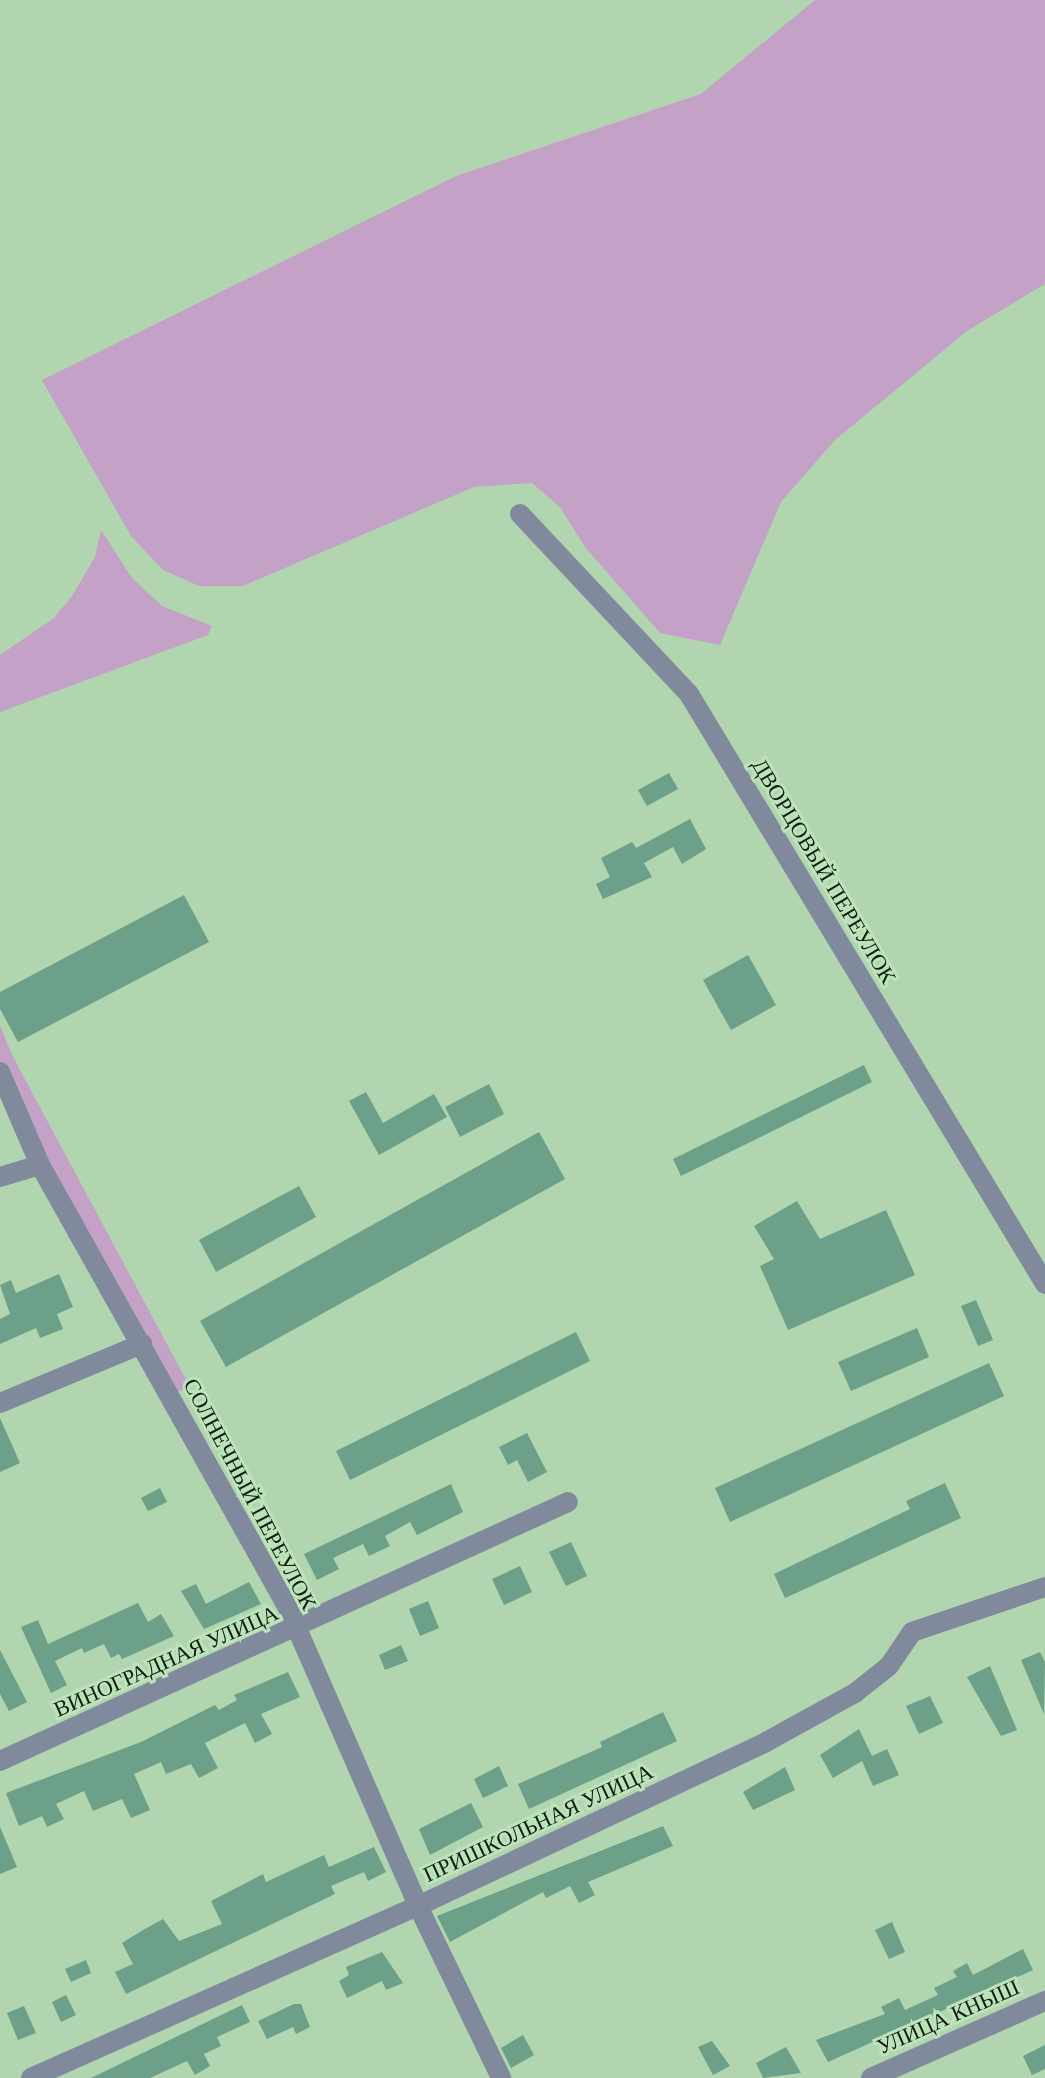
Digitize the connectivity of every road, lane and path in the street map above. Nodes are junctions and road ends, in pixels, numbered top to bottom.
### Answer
1 (520, 514) dead end
2 (0, 1072) edge
3 (40, 1165) junction
4 (0, 1177) edge
5 (1045, 1284) edge
6 (142, 1344) junction
7 (0, 1403) edge
8 (568, 1502) dead end
9 (1045, 1587) edge
10 (295, 1630) junction
11 (0, 1761) edge
12 (418, 1906) junction
13 (1045, 2001) edge
14 (31, 2078) edge
15 (501, 2078) edge
16 (871, 2078) edge

1 - 5 street, ДВОРЦОВЫЙ ПЕРЕУЛОК
2 - 3 street, СОЛНЕЧНЫЙ ПЕРЕУЛОК
3 - 4 street
3 - 6 street, СОЛНЕЧНЫЙ ПЕРЕУЛОК
6 - 7 street
6 - 10 street, СОЛНЕЧНЫЙ ПЕРЕУЛОК
8 - 10 street, ВИНОГРАДНАЯ УЛИЦА
9 - 12 street, ПРИШКОЛЬНАЯ УЛИЦА
10 - 11 street, ВИНОГРАДНАЯ УЛИЦА
10 - 12 street, СОЛНЕЧНЫЙ ПЕРЕУЛОК
12 - 14 street, ПРИШКОЛЬНАЯ УЛИЦА
12 - 15 street, СОЛНЕЧНЫЙ ПЕРЕУЛОК
13 - 16 street, УЛИЦА КНЫШ

